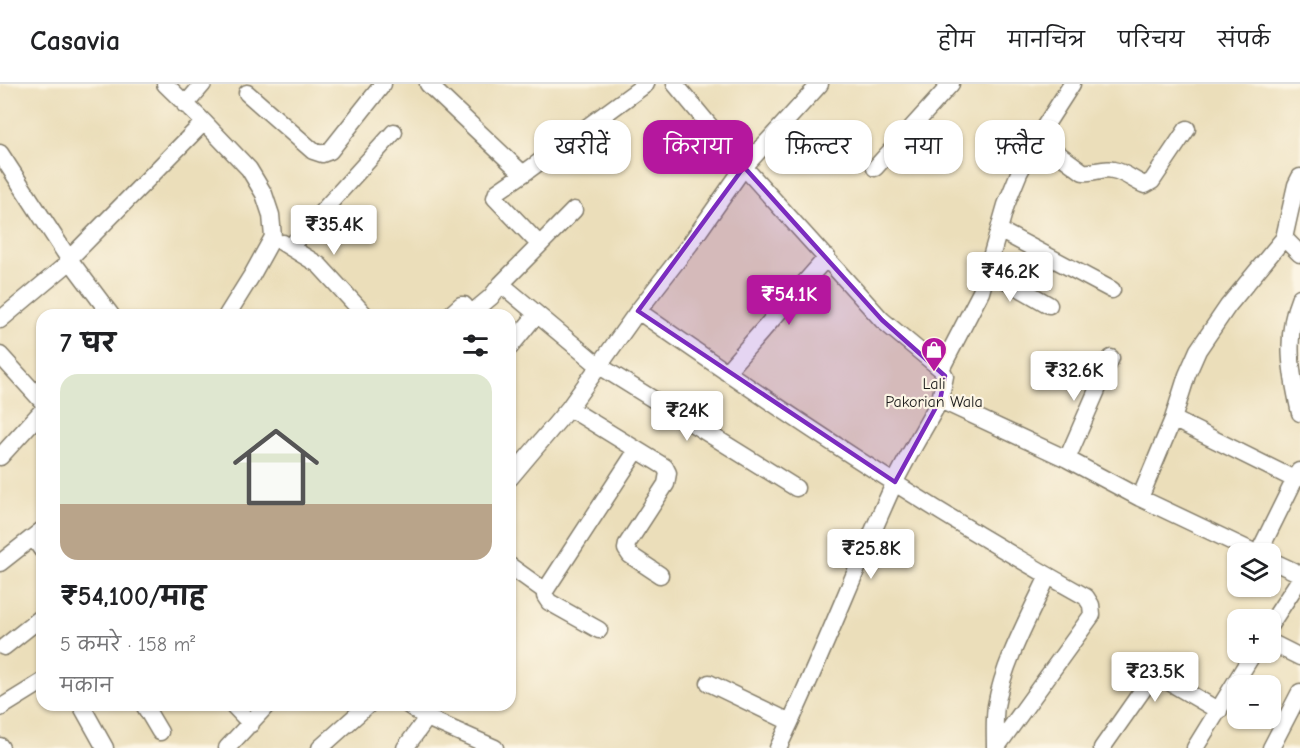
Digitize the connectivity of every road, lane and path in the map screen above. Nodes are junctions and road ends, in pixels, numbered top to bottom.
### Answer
1 (165, 84) edge
2 (203, 84) edge
3 (383, 84) edge
4 (428, 84) edge
5 (646, 84) edge
6 (675, 84) edge
7 (820, 84) edge
8 (951, 84) edge
9 (1072, 84) edge
10 (247, 93) dead end
11 (185, 105) junction
12 (705, 120) edge
13 (1050, 120) edge
14 (204, 122) junction
15 (1187, 129) dead end
16 (394, 132) dead end
17 (0, 153) edge
18 (753, 157) edge
19 (1065, 159) edge
20 (875, 168) dead end
21 (524, 174) junction
22 (739, 174) edge
23 (750, 174) edge
24 (1019, 174) edge
25 (1300, 177) edge
26 (574, 210) dead end
27 (999, 230) junction
28 (273, 237) junction
29 (1284, 238) junction
30 (539, 244) junction
31 (291, 246) junction
32 (1300, 254) edge
33 (827, 257) junction
34 (69, 258) junction
35 (988, 270) junction
36 (501, 285) junction
37 (1112, 290) dead end
38 (1300, 297) edge
39 (1049, 305) dead end
40 (107, 309) edge
41 (231, 309) edge
42 (359, 309) edge
43 (477, 309) edge
44 (638, 310) junction
45 (537, 315) junction
46 (0, 320) edge
47 (516, 340) edge
48 (0, 355) edge
49 (1111, 358) dead end
50 (598, 365) junction
51 (941, 369) junction
52 (726, 372) junction
53 (36, 394) edge
54 (940, 400) junction
55 (569, 408) junction
56 (1300, 413) edge
57 (36, 418) edge
58 (1173, 419) junction
59 (638, 450) junction
60 (0, 457) edge
61 (1067, 459) junction
62 (516, 470) edge
63 (1298, 474) edge
64 (895, 482) junction
65 (796, 488) dead end
66 (1140, 498) junction
67 (36, 541) edge
68 (1235, 543) edge
69 (1264, 543) edge
70 (0, 564) edge
71 (1281, 565) edge
72 (516, 570) edge
73 (1300, 574) edge
74 (660, 575) dead end
75 (1048, 576) junction
76 (1300, 579) edge
77 (546, 591) junction
78 (1280, 609) edge
79 (36, 622) edge
80 (599, 630) dead end
81 (4, 647) dead end
82 (1281, 648) edge
83 (1300, 657) edge
84 (1247, 663) edge
85 (709, 683) dead end
86 (36, 686) edge
87 (1300, 692) edge
88 (0, 708) edge
89 (84, 711) edge
90 (148, 711) edge
91 (239, 711) edge
92 (262, 711) edge
93 (361, 711) edge
94 (417, 711) edge
95 (1219, 711) junction
96 (427, 718) junction
97 (790, 722) junction
98 (251, 724) junction
99 (160, 732) dead end
100 (105, 748) edge
101 (227, 748) edge
102 (320, 748) edge
103 (405, 748) edge
104 (495, 748) edge
105 (778, 748) edge
106 (995, 748) edge
107 (1102, 748) edge
108 (1195, 748) edge
109 (1271, 748) edge

1 - 11 street
2 - 11 street
3 - 10 street
4 - 21 street
5 - 21 street
6 - 12 street
7 - 18 street
8 - 20 street
9 - 13 street
11 - 14 street
14 - 28 street
14 - 34 street
15 - 19 street
16 - 31 street
17 - 34 street
21 - 30 street
22 - 44 street
23 - 33 street
24 - 27 street
25 - 29 street
26 - 30 street
27 - 35 street
27 - 37 street
28 - 31 street
28 - 41 street
29 - 32 street
29 - 58 street
30 - 36 street
31 - 42 street
33 - 51 street
33 - 52 street
34 - 40 street
34 - 46 street
35 - 39 street
35 - 51 street
36 - 43 street
36 - 45 street
38 - 56 street
44 - 50 street
44 - 52 street
45 - 47 street
45 - 50 street
48 - 53 street
49 - 61 street
50 - 55 street
50 - 65 street
51 - 54 street
52 - 64 street
54 - 61 street
54 - 64 street
55 - 59 street
55 - 62 street
57 - 60 street
58 - 63 street
58 - 66 street
59 - 74 street
59 - 77 street
61 - 66 street
63 - 69 street
64 - 75 street
64 - 97 street
66 - 68 street
67 - 70 street
71 - 73 street
72 - 77 street
75 - 106 street
75 - 106 street
76 - 78 street
77 - 80 street
79 - 81 street
82 - 83 street
84 - 95 street
85 - 97 street
86 - 88 street
87 - 109 street
89 - 100 street
90 - 99 street
91 - 98 street
92 - 98 street
93 - 102 street
94 - 96 street
95 - 107 street
95 - 108 street
96 - 103 street
96 - 104 street
97 - 105 street
98 - 101 street

